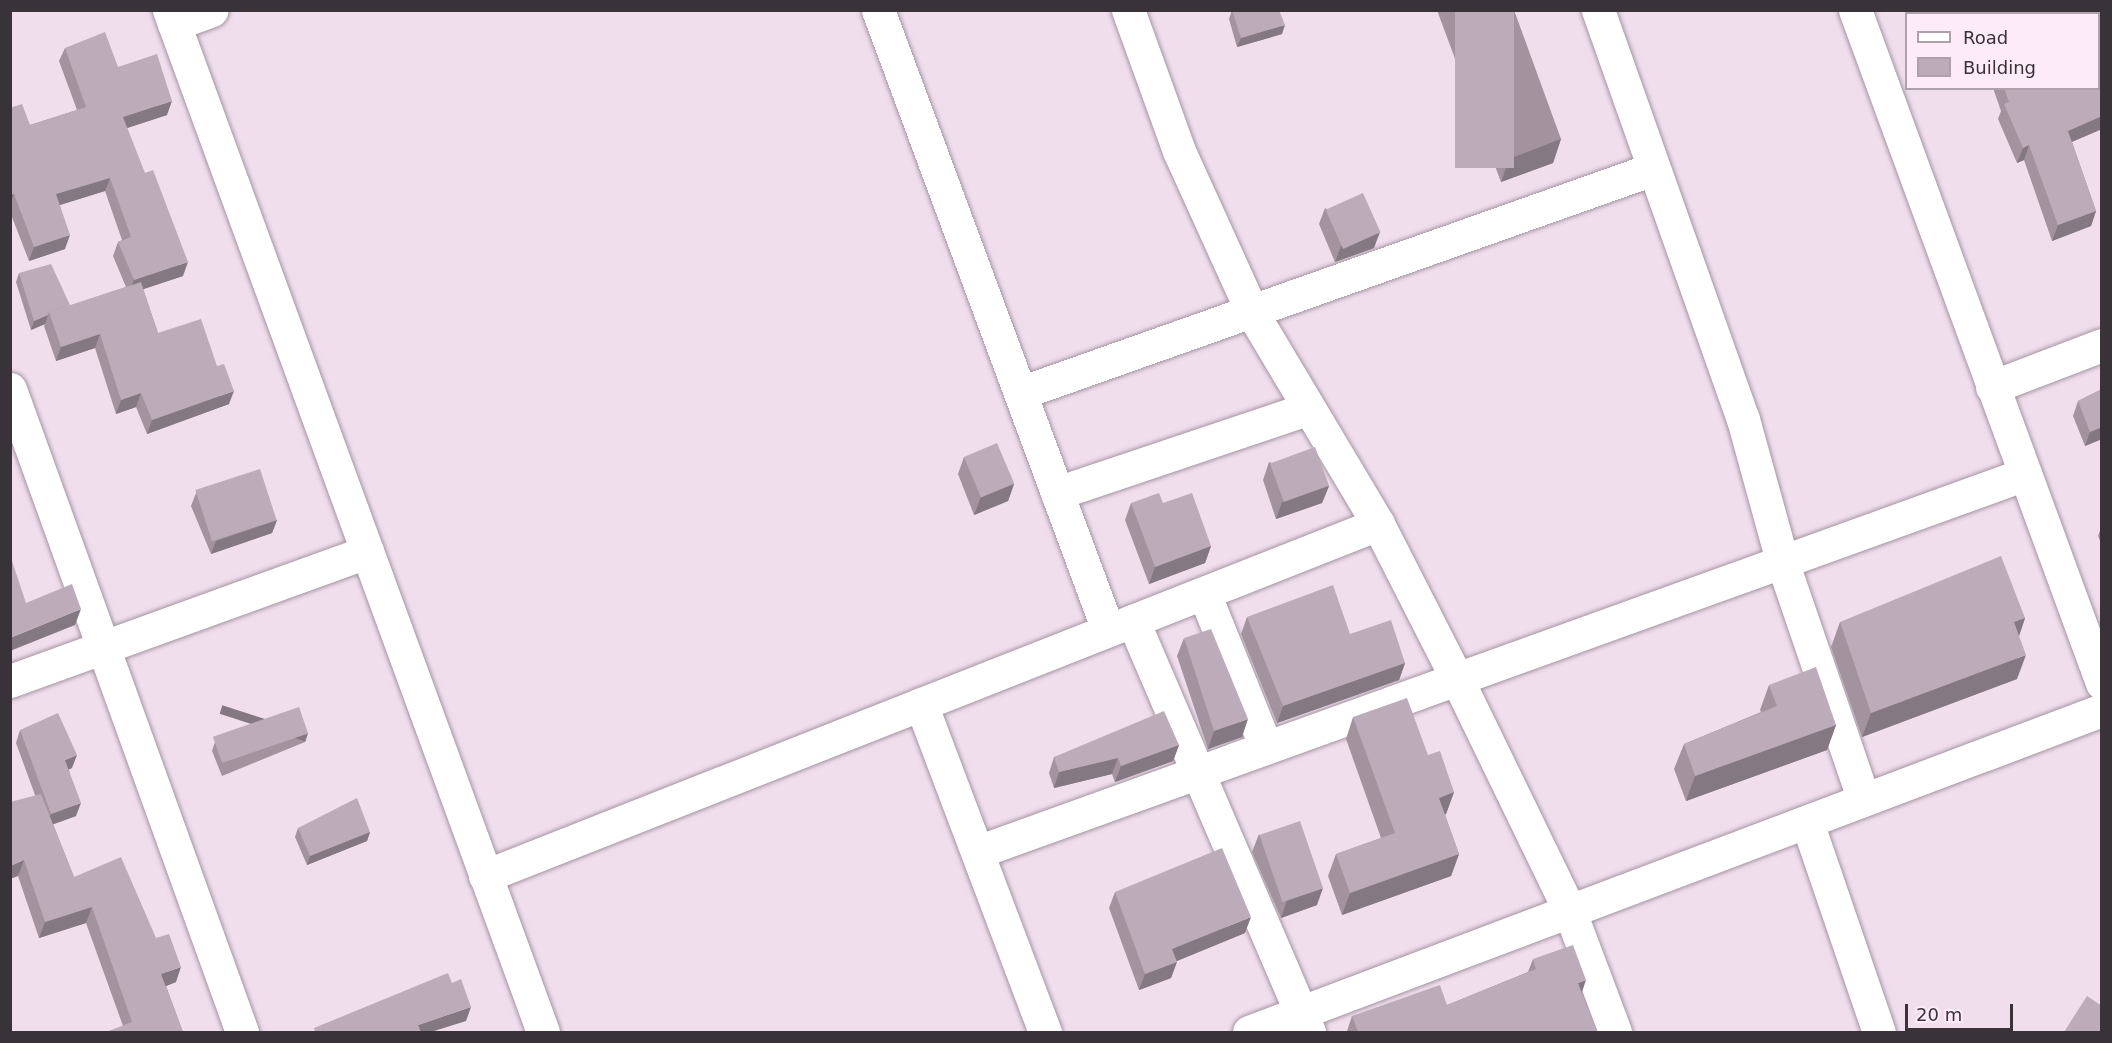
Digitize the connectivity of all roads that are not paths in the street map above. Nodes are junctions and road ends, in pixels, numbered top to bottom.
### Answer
1 (212, 10) edge
2 (878, 10) edge
3 (1128, 10) edge
4 (1598, 10) edge
5 (1855, 10) edge
6 (171, 17) edge
7 (1653, 169) junction
8 (1253, 314) junction
9 (2102, 345) edge
10 (1992, 387) junction
11 (10, 389) edge
12 (1020, 393) junction
13 (1307, 409) junction
14 (2025, 474) junction
15 (1058, 494) junction
16 (1378, 524) junction
17 (367, 552) junction
18 (1783, 564) junction
19 (1204, 593) junction
20 (1121, 625) junction
21 (107, 648) junction
22 (10, 681) edge
23 (1458, 681) junction
24 (2102, 682) edge
25 (921, 704) junction
26 (2102, 710) edge
27 (1266, 747) junction
28 (1196, 772) junction
29 (1863, 798) junction
30 (1807, 822) junction
31 (976, 852) junction
32 (485, 876) junction
33 (1570, 912) junction
34 (1305, 1024) edge
35 (242, 1032) edge
36 (543, 1032) edge
37 (1045, 1032) edge
38 (1249, 1032) edge
39 (1615, 1032) edge
40 (1879, 1032) edge

1 - 6 street
2 - 12 street
3 - 8 street
4 - 7 street
5 - 10 street
6 - 17 street
7 - 8 street
7 - 18 street
8 - 12 street
8 - 13 street
9 - 10 street
10 - 14 street
11 - 21 street
12 - 15 street
13 - 15 street
13 - 16 street
14 - 18 street
14 - 24 street
15 - 20 street
16 - 19 street
16 - 23 street
17 - 21 street
17 - 32 street
18 - 23 street
18 - 29 street
19 - 20 street
19 - 27 street
20 - 25 street
20 - 28 street
21 - 22 street
21 - 35 street
23 - 27 street
23 - 33 street
25 - 31 street
25 - 32 street
26 - 29 street
27 - 28 street
28 - 31 street
28 - 34 street
29 - 30 street
30 - 33 street
30 - 40 street
31 - 37 street
32 - 36 street
33 - 34 street
33 - 39 street
34 - 38 street

